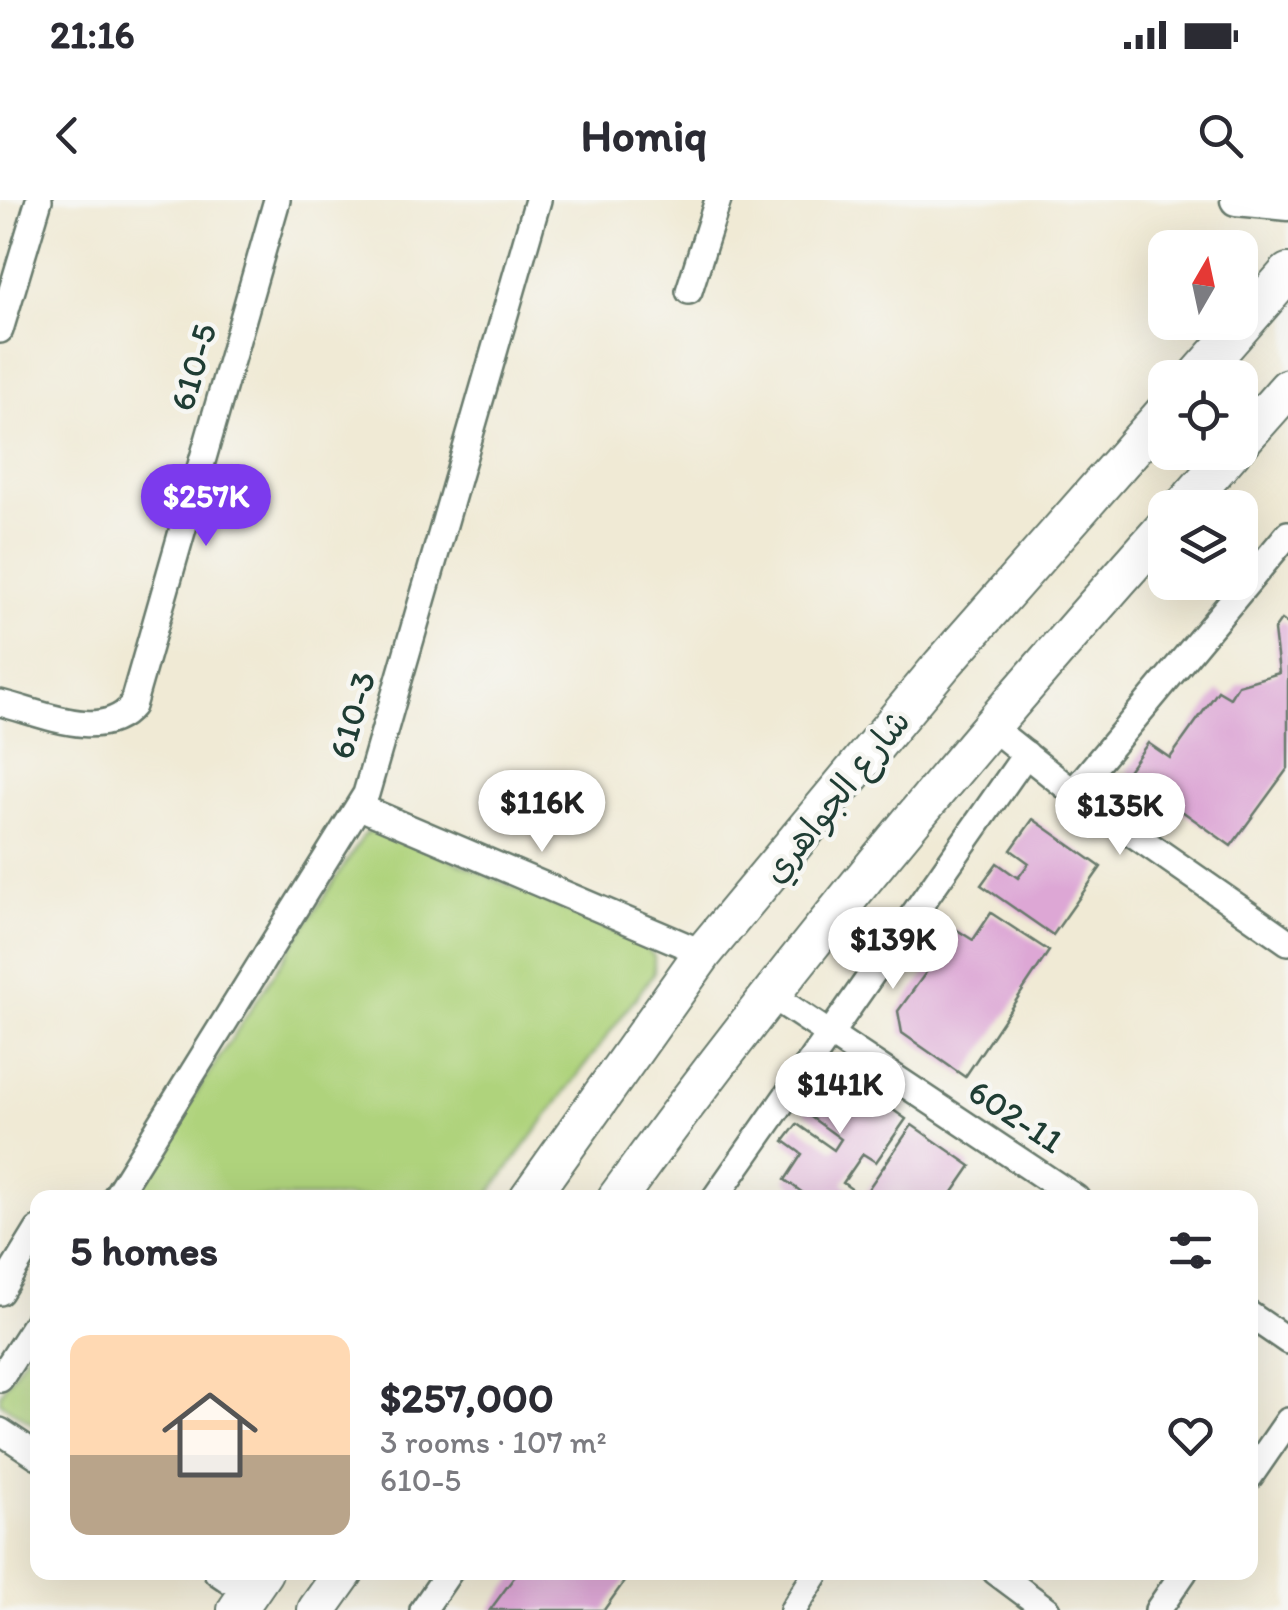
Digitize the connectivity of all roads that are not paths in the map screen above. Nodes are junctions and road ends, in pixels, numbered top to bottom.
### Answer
1 (39, 200) edge
2 (277, 200) edge
3 (538, 200) edge
4 (718, 200) edge
5 (1238, 200) edge
6 (1288, 204) edge
7 (1288, 273) edge
8 (689, 290) dead end
9 (0, 330) edge
10 (1212, 360) edge
11 (1288, 388) edge
12 (1258, 422) edge
13 (1148, 431) edge
14 (1215, 470) edge
15 (1198, 490) edge
16 (1288, 534) edge
17 (1148, 546) edge
18 (0, 703) edge
19 (989, 725) junction
20 (1026, 754) junction
21 (1073, 792) junction
22 (360, 807) junction
23 (1288, 942) edge
24 (703, 954) junction
25 (768, 993) junction
26 (829, 1036) junction
27 (120, 1190) edge
28 (535, 1190) edge
29 (622, 1190) edge
30 (721, 1190) edge
31 (1060, 1190) edge
32 (30, 1243) edge
33 (0, 1292) edge
34 (1258, 1320) edge
35 (30, 1332) edge
36 (1288, 1340) edge
37 (0, 1379) edge
38 (1288, 1422) edge
39 (0, 1431) edge
40 (30, 1451) edge
41 (1258, 1465) edge
42 (338, 1580) edge
43 (444, 1580) edge
44 (813, 1580) edge
45 (1007, 1580) edge
46 (1179, 1580) edge
47 (317, 1610) edge
48 (423, 1610) edge
49 (793, 1610) edge
50 (1047, 1610) edge
51 (1158, 1610) edge

1 - 9 street
2 - 18 street, 610-5
3 - 22 street, 610-3
4 - 8 street
5 - 6 street
7 - 10 main road
11 - 12 main road
13 - 24 main road, شارع الجواهري
14 - 15 main road
16 - 21 street
17 - 19 main road, شارع الجواهري
19 - 20 street
19 - 25 main road, شارع الجواهري
20 - 21 street
20 - 26 street
21 - 23 street
22 - 24 street
22 - 27 street, 610-3
24 - 28 main road, شارع الجواهري
25 - 26 street, 602-11
25 - 29 main road, شارع الجواهري
26 - 30 street
26 - 31 street, 602-11
32 - 33 street
34 - 36 street
35 - 37 street
38 - 41 street
39 - 40 street
42 - 47 main road
43 - 48 street
44 - 49 street
45 - 50 street
46 - 51 street

